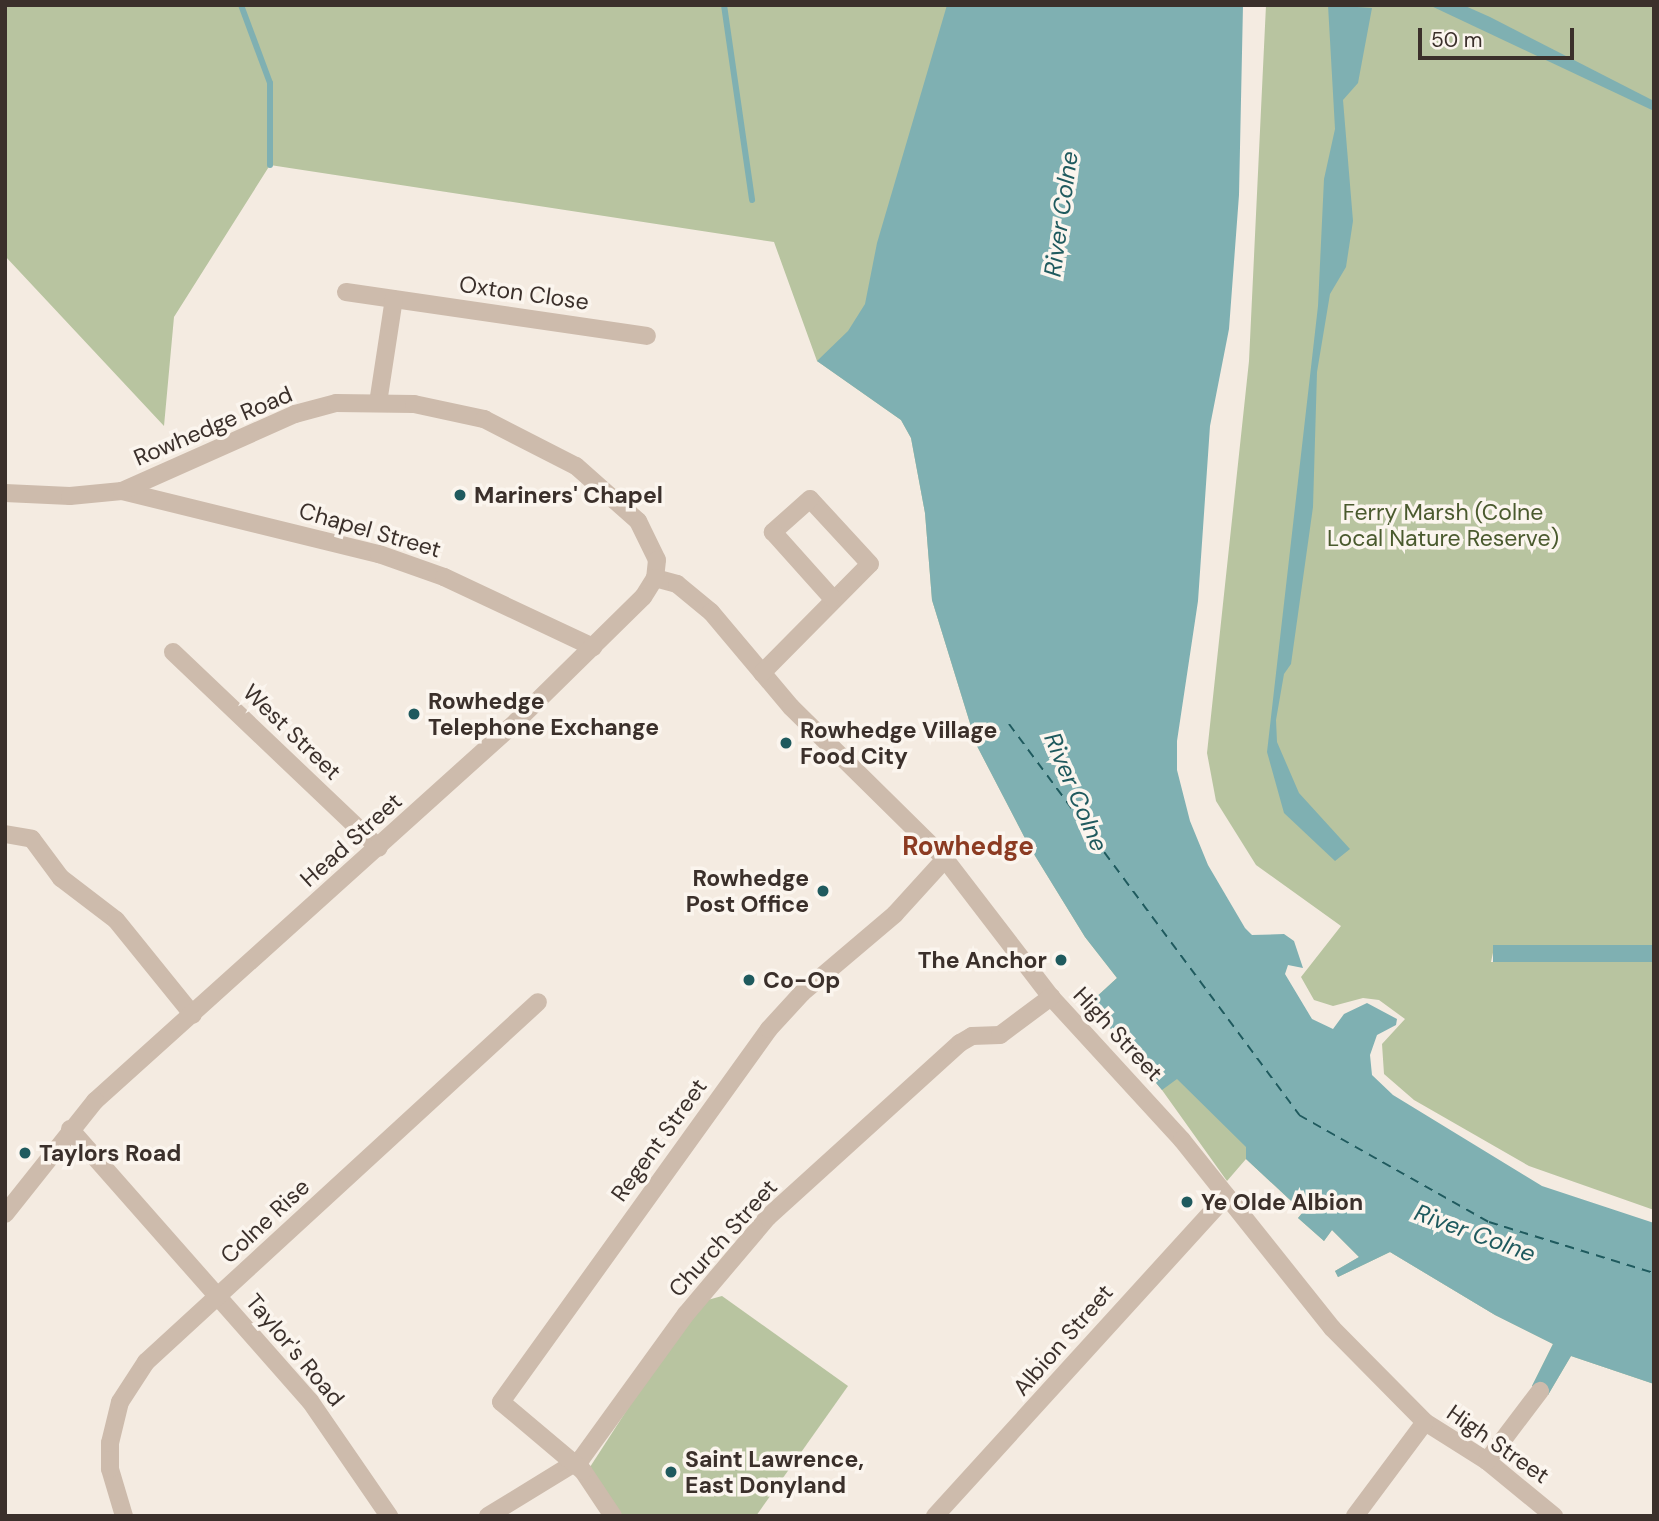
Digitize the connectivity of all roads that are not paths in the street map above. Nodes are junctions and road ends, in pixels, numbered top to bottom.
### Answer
1 (346, 292) dead end
2 (394, 299) junction
3 (647, 336) dead end
4 (378, 403) junction
5 (122, 491) junction
6 (5, 493) edge
7 (655, 578) junction
8 (832, 598) junction
9 (593, 647) junction
10 (173, 652) dead end
11 (762, 673) junction
12 (5, 834) edge
13 (379, 848) junction
14 (945, 859) junction
15 (1051, 997) junction
16 (538, 1002) dead end
17 (193, 1015) junction
18 (70, 1129) junction
19 (1226, 1196) junction
20 (5, 1214) edge
21 (219, 1297) junction
22 (1540, 1391) dead end
23 (1425, 1422) junction
24 (1487, 1461) junction
25 (573, 1464) junction
26 (124, 1516) edge
27 (389, 1516) edge
28 (488, 1516) edge
29 (613, 1516) edge
30 (935, 1516) edge
31 (1355, 1516) edge
32 (1554, 1516) edge

1 - 2 street, Oxton Close
2 - 3 street, Oxton Close
2 - 4 street
4 - 5 street, Rowhedge Road
4 - 7 street, Rowhedge Road
5 - 6 street, Rowhedge Road
5 - 9 street, Chapel Street
7 - 9 street, Head Street
7 - 11 street, High Street
8 - 8 street
8 - 11 street
9 - 13 street, Head Street
10 - 13 street, West Street
11 - 14 street, High Street
12 - 17 street
13 - 17 street, Head Street
14 - 15 street, High Street
14 - 25 street, Regent Street
15 - 19 street, High Street
15 - 25 street, Church Street
16 - 21 street, Colne Rise
17 - 18 street, Head Street
18 - 20 street, Head Street
18 - 21 street, Taylor's Road
19 - 23 street, High Street
19 - 30 street, Albion Street
21 - 26 street, Colne Rise
21 - 27 street, Taylor's Road
22 - 24 street
23 - 24 street, High Street
23 - 31 street
24 - 32 street, High Street
25 - 28 street, Church Street
25 - 29 street

